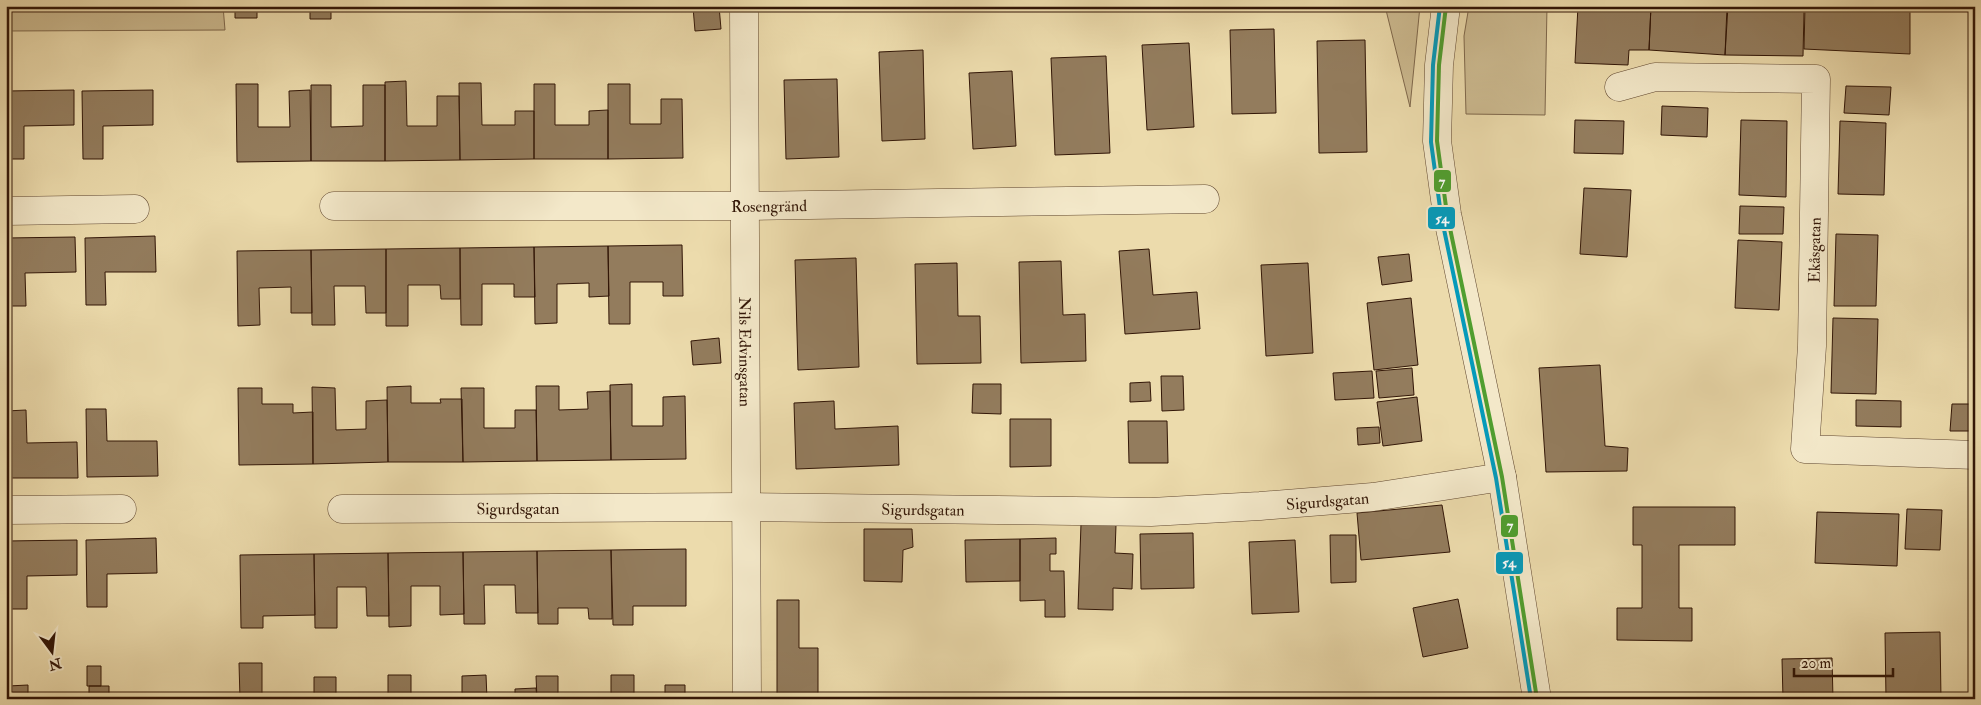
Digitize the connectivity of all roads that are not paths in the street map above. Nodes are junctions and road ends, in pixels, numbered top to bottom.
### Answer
1 (744, 6) edge
2 (1446, 6) edge
3 (1619, 87) dead end
4 (1205, 199) dead end
5 (334, 206) dead end
6 (744, 206) junction
7 (135, 209) dead end
8 (6, 211) edge
9 (1975, 455) edge
10 (1502, 477) junction
11 (746, 507) junction
12 (122, 509) dead end
13 (6, 510) edge
14 (342, 510) dead end
15 (747, 699) edge
16 (1537, 699) edge

1 - 6 street, Nils Edvinsgatan
2 - 10 street
3 - 9 street, Ekåsgatan
4 - 6 street, Rosengränd
5 - 6 street, Rosengränd
6 - 11 street, Nils Edvinsgatan
7 - 8 street
10 - 11 street, Sigurdsgatan
10 - 16 street
11 - 14 street, Sigurdsgatan
11 - 15 street, Nils Edvinsgatan
12 - 13 street

